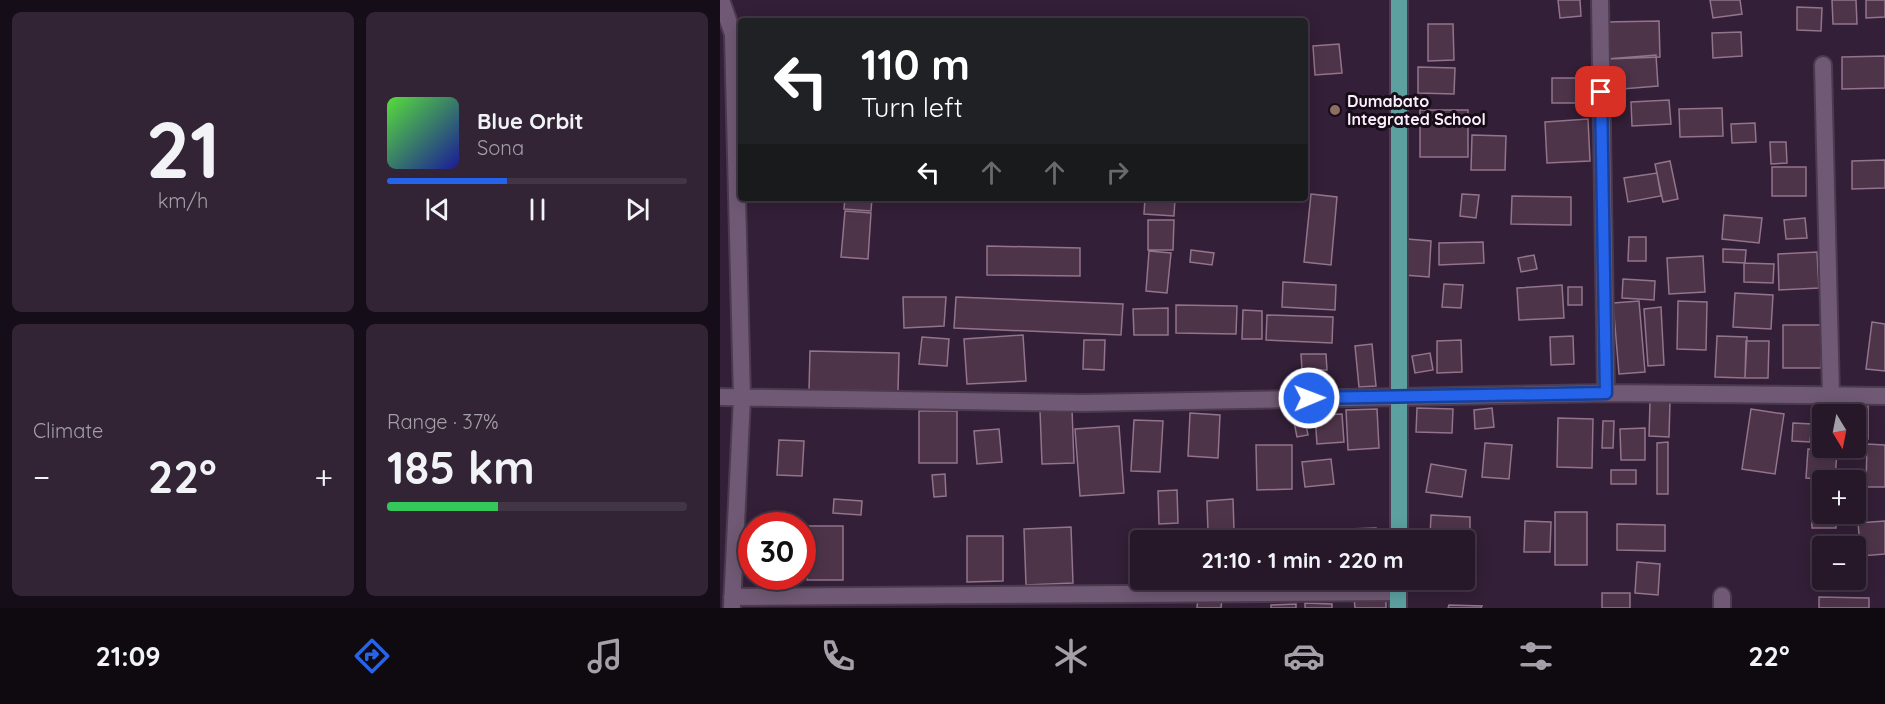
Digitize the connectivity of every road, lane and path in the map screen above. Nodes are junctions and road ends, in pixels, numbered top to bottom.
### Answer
1 (721, 0) edge
2 (1399, 0) edge
3 (1600, 0) edge
4 (1823, 65) dead end
5 (1606, 393) junction
6 (1831, 395) junction
7 (1400, 396) junction
8 (1885, 396) edge
9 (720, 397) edge
10 (742, 398) junction
11 (1399, 530) edge
12 (1398, 593) edge
13 (732, 602) edge
14 (1078, 602) edge

1 - 10 street
2 - 7 main road
3 - 5 street
4 - 6 street
5 - 6 street
5 - 7 street
6 - 8 street
7 - 10 street
7 - 11 main road
9 - 10 street
10 - 13 street
12 - 14 street
13 - 14 street

